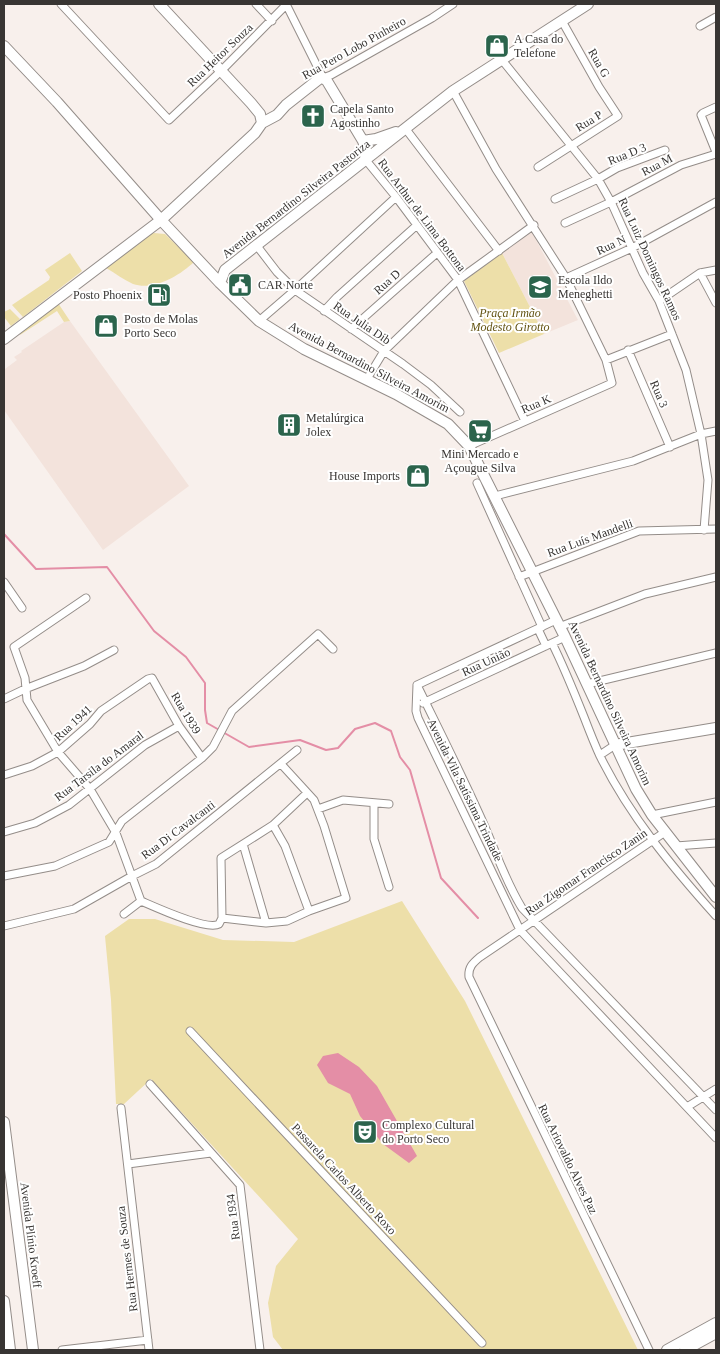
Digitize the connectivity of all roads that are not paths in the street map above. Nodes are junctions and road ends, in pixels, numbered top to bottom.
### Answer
1 (61, 4) edge
2 (159, 4) edge
3 (256, 4) edge
4 (286, 4) edge
5 (454, 4) edge
6 (588, 4) edge
7 (716, 17) edge
8 (562, 20) junction
9 (272, 21) junction
10 (700, 26) dead end
11 (4, 46) edge
12 (502, 60) junction
13 (222, 70) junction
14 (323, 78) junction
15 (453, 91) junction
16 (716, 107) edge
17 (618, 116) joint
18 (261, 119) junction
19 (405, 128) junction
20 (363, 141) junction
21 (572, 145) junction
22 (665, 150) dead end
23 (716, 153) edge
24 (366, 159) junction
25 (538, 167) dead end
26 (598, 179) junction
27 (396, 196) junction
28 (555, 198) dead end
29 (611, 202) junction
30 (716, 202) edge
31 (162, 220) junction
32 (565, 223) dead end
33 (417, 225) junction
34 (534, 225) junction
35 (257, 246) junction
36 (632, 248) junction
37 (499, 251) junction
38 (437, 252) junction
39 (206, 268) junction
40 (225, 270) junction
41 (716, 270) edge
42 (700, 273) junction
43 (566, 278) junction
44 (458, 280) junction
45 (220, 283) junction
46 (295, 290) junction
47 (659, 301) junction
48 (716, 304) edge
49 (324, 311) junction
50 (259, 321) junction
51 (351, 329) junction
52 (672, 334) junction
53 (4, 339) edge
54 (628, 350) junction
55 (384, 351) junction
56 (606, 360) junction
57 (367, 379) junction
58 (460, 412) dead end
59 (525, 421) junction
60 (716, 431) edge
61 (701, 434) junction
62 (469, 446) junction
63 (670, 447) junction
64 (477, 483) dead end
65 (495, 496) junction
66 (716, 529) edge
67 (704, 530) junction
68 (532, 571) junction
69 (519, 577) junction
70 (716, 577) edge
71 (4, 582) edge
72 (86, 598) dead end
73 (22, 608) dead end
74 (558, 623) junction
75 (540, 628) junction
76 (565, 637) junction
77 (549, 645) junction
78 (333, 649) dead end
79 (114, 650) dead end
80 (716, 653) edge
81 (152, 678) joint
82 (587, 684) junction
83 (417, 685) junction
84 (25, 689) junction
85 (4, 699) edge
86 (425, 702) junction
87 (416, 707) junction
88 (179, 726) junction
89 (716, 728) edge
90 (615, 745) junction
91 (297, 750) dead end
92 (58, 752) junction
93 (600, 755) junction
94 (202, 758) junction
95 (281, 764) junction
96 (4, 775) edge
97 (90, 789) junction
98 (308, 793) junction
99 (716, 802) edge
100 (374, 803) junction
101 (389, 804) dead end
102 (318, 809) junction
103 (652, 815) junction
104 (272, 825) junction
105 (4, 832) edge
106 (666, 832) junction
107 (116, 833) junction
108 (653, 840) junction
109 (716, 843) edge
110 (243, 844) junction
111 (676, 846) junction
112 (4, 876) edge
113 (132, 876) junction
114 (389, 886) dead end
115 (716, 897) edge
116 (141, 902) junction
117 (309, 911) junction
118 (124, 914) dead end
119 (716, 916) edge
120 (534, 920) junction
121 (220, 921) junction
122 (266, 923) junction
123 (4, 926) edge
124 (520, 930) junction
125 (469, 977) joint
126 (190, 1031) dead end
127 (150, 1084) dead end
128 (716, 1088) edge
129 (704, 1097) junction
130 (687, 1107) junction
131 (121, 1108) dead end
132 (716, 1110) edge
133 (4, 1122) edge
134 (716, 1138) edge
135 (211, 1153) junction
136 (128, 1164) junction
137 (4, 1301) edge
138 (716, 1323) edge
139 (716, 1333) edge
140 (148, 1340) junction
141 (482, 1343) dead end
142 (10, 1350) edge
143 (33, 1350) edge
144 (62, 1350) edge
145 (150, 1350) edge
146 (260, 1350) edge
147 (649, 1350) edge
148 (667, 1350) edge
149 (685, 1350) edge

1 - 13 street, Rua Heitor Souza
2 - 13 main road
3 - 9 street
4 - 9 street, Rua Heitor Souza
4 - 14 street
5 - 14 street, Rua Pero Lobo Pinheiro
6 - 8 main road, Avenida Bernardino Silveira Pastoriza
7 - 10 street
8 - 12 main road, Avenida Bernardino Silveira Pastoriza
8 - 17 street, Rua G
9 - 13 street, Rua Heitor Souza
11 - 31 main road, Avenida Bernardino Silveira Amorim
12 - 15 main road, Avenida Bernardino Silveira Pastoriza
12 - 21 street, Rua Luiz Domingos Ramos
13 - 18 main road
14 - 18 main road, Rua Pero Lobo Pinheiro
14 - 20 main road
15 - 19 main road, Avenida Bernardino Silveira Pastoriza
15 - 34 street
16 - 23 street, Rua M
17 - 21 street, Rua P
18 - 31 main road, Rua Pero Lobo Pinheiro
19 - 20 main road, Avenida Bernardino Silveira Pastoriza
19 - 24 main road, Avenida Bernardino Silveira Pastoriza
19 - 37 street
20 - 24 main road
21 - 25 street, Rua P
21 - 26 street, Rua Luiz Domingos Ramos
22 - 26 street, Rua D 3
23 - 29 street, Rua M
24 - 27 street, Rua Arthur de Lima Bottona
24 - 35 main road, Avenida Bernardino Silveira Pastoriza
26 - 28 street, Rua D 3
26 - 29 street, Rua Luiz Domingos Ramos
27 - 33 street, Rua Arthur de Lima Bottona
27 - 46 street
29 - 32 street, Rua M
29 - 36 street, Rua Luiz Domingos Ramos
30 - 36 street, Rua N
31 - 39 main road, Avenida Bernardino Silveira Amorim
31 - 53 main road, Rua Pero Lobo Pinheiro
33 - 38 street, Rua Arthur de Lima Bottona
33 - 49 street
34 - 37 street
34 - 43 street
35 - 40 main road, Avenida Bernardino Silveira Pastoriza
35 - 46 street, Rua Julia Dib
36 - 43 street, Rua N
36 - 47 street, Rua Luiz Domingos Ramos
37 - 44 street
38 - 44 street, Rua Arthur de Lima Bottona
38 - 51 street, Rua D
39 - 40 main road, Avenida Bernardino Silveira Pastoriza
39 - 45 main road, Avenida Bernardino Silveira Amorim
40 - 45 main road, Avenida Bernardino Silveira Pastoriza
41 - 42 street
42 - 47 street
42 - 48 street
43 - 56 street
44 - 55 street
44 - 59 street, Rua Arthur de Lima Bottona
45 - 50 main road, Avenida Bernardino Silveira Amorim
46 - 49 street, Rua Julia Dib
46 - 50 street
47 - 52 street, Rua Luiz Domingos Ramos
49 - 51 street, Rua Julia Dib
50 - 57 main road, Avenida Bernardino Silveira Amorim
51 - 55 street, Rua Julia Dib
52 - 54 street
52 - 61 street, Rua Luiz Domingos Ramos
54 - 56 street
54 - 63 street, Rua 3
55 - 57 street
55 - 58 street, Rua Julia Dib
56 - 59 street, Rua K
57 - 62 main road, Avenida Bernardino Silveira Amorim
59 - 62 street, Rua K
60 - 61 street
61 - 63 street
61 - 67 street, Rua Luiz Domingos Ramos
62 - 65 main road, Avenida Bernardino Silveira Amorim
63 - 65 street
64 - 69 street
65 - 68 main road, Avenida Bernardino Silveira Amorim
66 - 67 street, Rua Luís Mandelli
67 - 68 street, Rua Luís Mandelli
68 - 69 street, Rua Luís Mandelli
68 - 74 main road, Avenida Bernardino Silveira Amorim
69 - 75 street
70 - 74 street, Rua União
71 - 73 street
72 - 84 street
74 - 75 street, Rua União
74 - 76 main road, Avenida Bernardino Silveira Amorim
75 - 77 street
75 - 83 street, Rua União
76 - 77 street, Rua União
76 - 82 main road, Avenida Bernardino Silveira Amorim
77 - 86 street, Rua União
77 - 93 street
78 - 94 street
79 - 84 street
80 - 82 street
81 - 88 street, Rua 1939
81 - 92 street, Rua 1941
82 - 90 main road, Avenida Bernardino Silveira Amorim
83 - 86 street, Avenida Vila Satíssima Trindade
83 - 87 street, Avenida Vila Satíssima Trindade
84 - 85 street
84 - 92 street
86 - 87 street, Rua União
86 - 120 street, Avenida Vila Satíssima Trindade
87 - 124 street, Avenida Vila Satíssima Trindade
88 - 94 street, Rua 1939
88 - 97 street, Rua Tarsila do Amaral
89 - 90 main road
90 - 93 street
90 - 103 main road, Avenida Bernardino Silveira Amorim
91 - 95 street, Rua Di Cavalcanti
92 - 96 street, Rua 1941
92 - 97 street
93 - 108 street
94 - 107 street
95 - 98 street
95 - 113 street, Rua Di Cavalcanti
97 - 105 street, Rua Tarsila do Amaral
97 - 107 street
98 - 102 street
98 - 104 street
99 - 103 street
100 - 101 street
100 - 102 street
100 - 114 street
102 - 117 street
103 - 106 main road, Avenida Bernardino Silveira Amorim
104 - 110 street
104 - 117 street
106 - 108 street, Rua Zigomar Francisco Zanin
106 - 111 main road, Avenida Bernardino Silveira Amorim
107 - 112 street
107 - 113 street
108 - 119 street
108 - 120 street, Rua Zigomar Francisco Zanin
109 - 111 street
110 - 121 street
110 - 122 street
111 - 115 main road, Avenida Bernardino Silveira Amorim
113 - 116 street
113 - 123 street, Rua Di Cavalcanti
116 - 118 street
116 - 121 street
117 - 122 street
120 - 124 street, Rua Zigomar Francisco Zanin
120 - 129 street, Avenida Vila Satíssima Trindade
121 - 122 street
124 - 125 street, Rua Zigomar Francisco Zanin
124 - 130 street, Avenida Vila Satíssima Trindade
125 - 147 street, Rua Ariovaldo Alves Paz
126 - 141 street, Passarela Carlos Alberto Roxo
127 - 135 street, Rua 1934
128 - 129 street
129 - 130 street
129 - 132 street, Avenida Vila Satíssima Trindade
130 - 134 street, Avenida Vila Satíssima Trindade
131 - 136 street, Rua Hermes de Souza
133 - 143 main road, Avenida Plínio Kroeff
135 - 136 street
135 - 146 street, Rua 1934
136 - 140 street, Rua Hermes de Souza
137 - 142 main road
138 - 148 main road
139 - 149 main road
140 - 144 street
140 - 145 street, Rua Hermes de Souza

